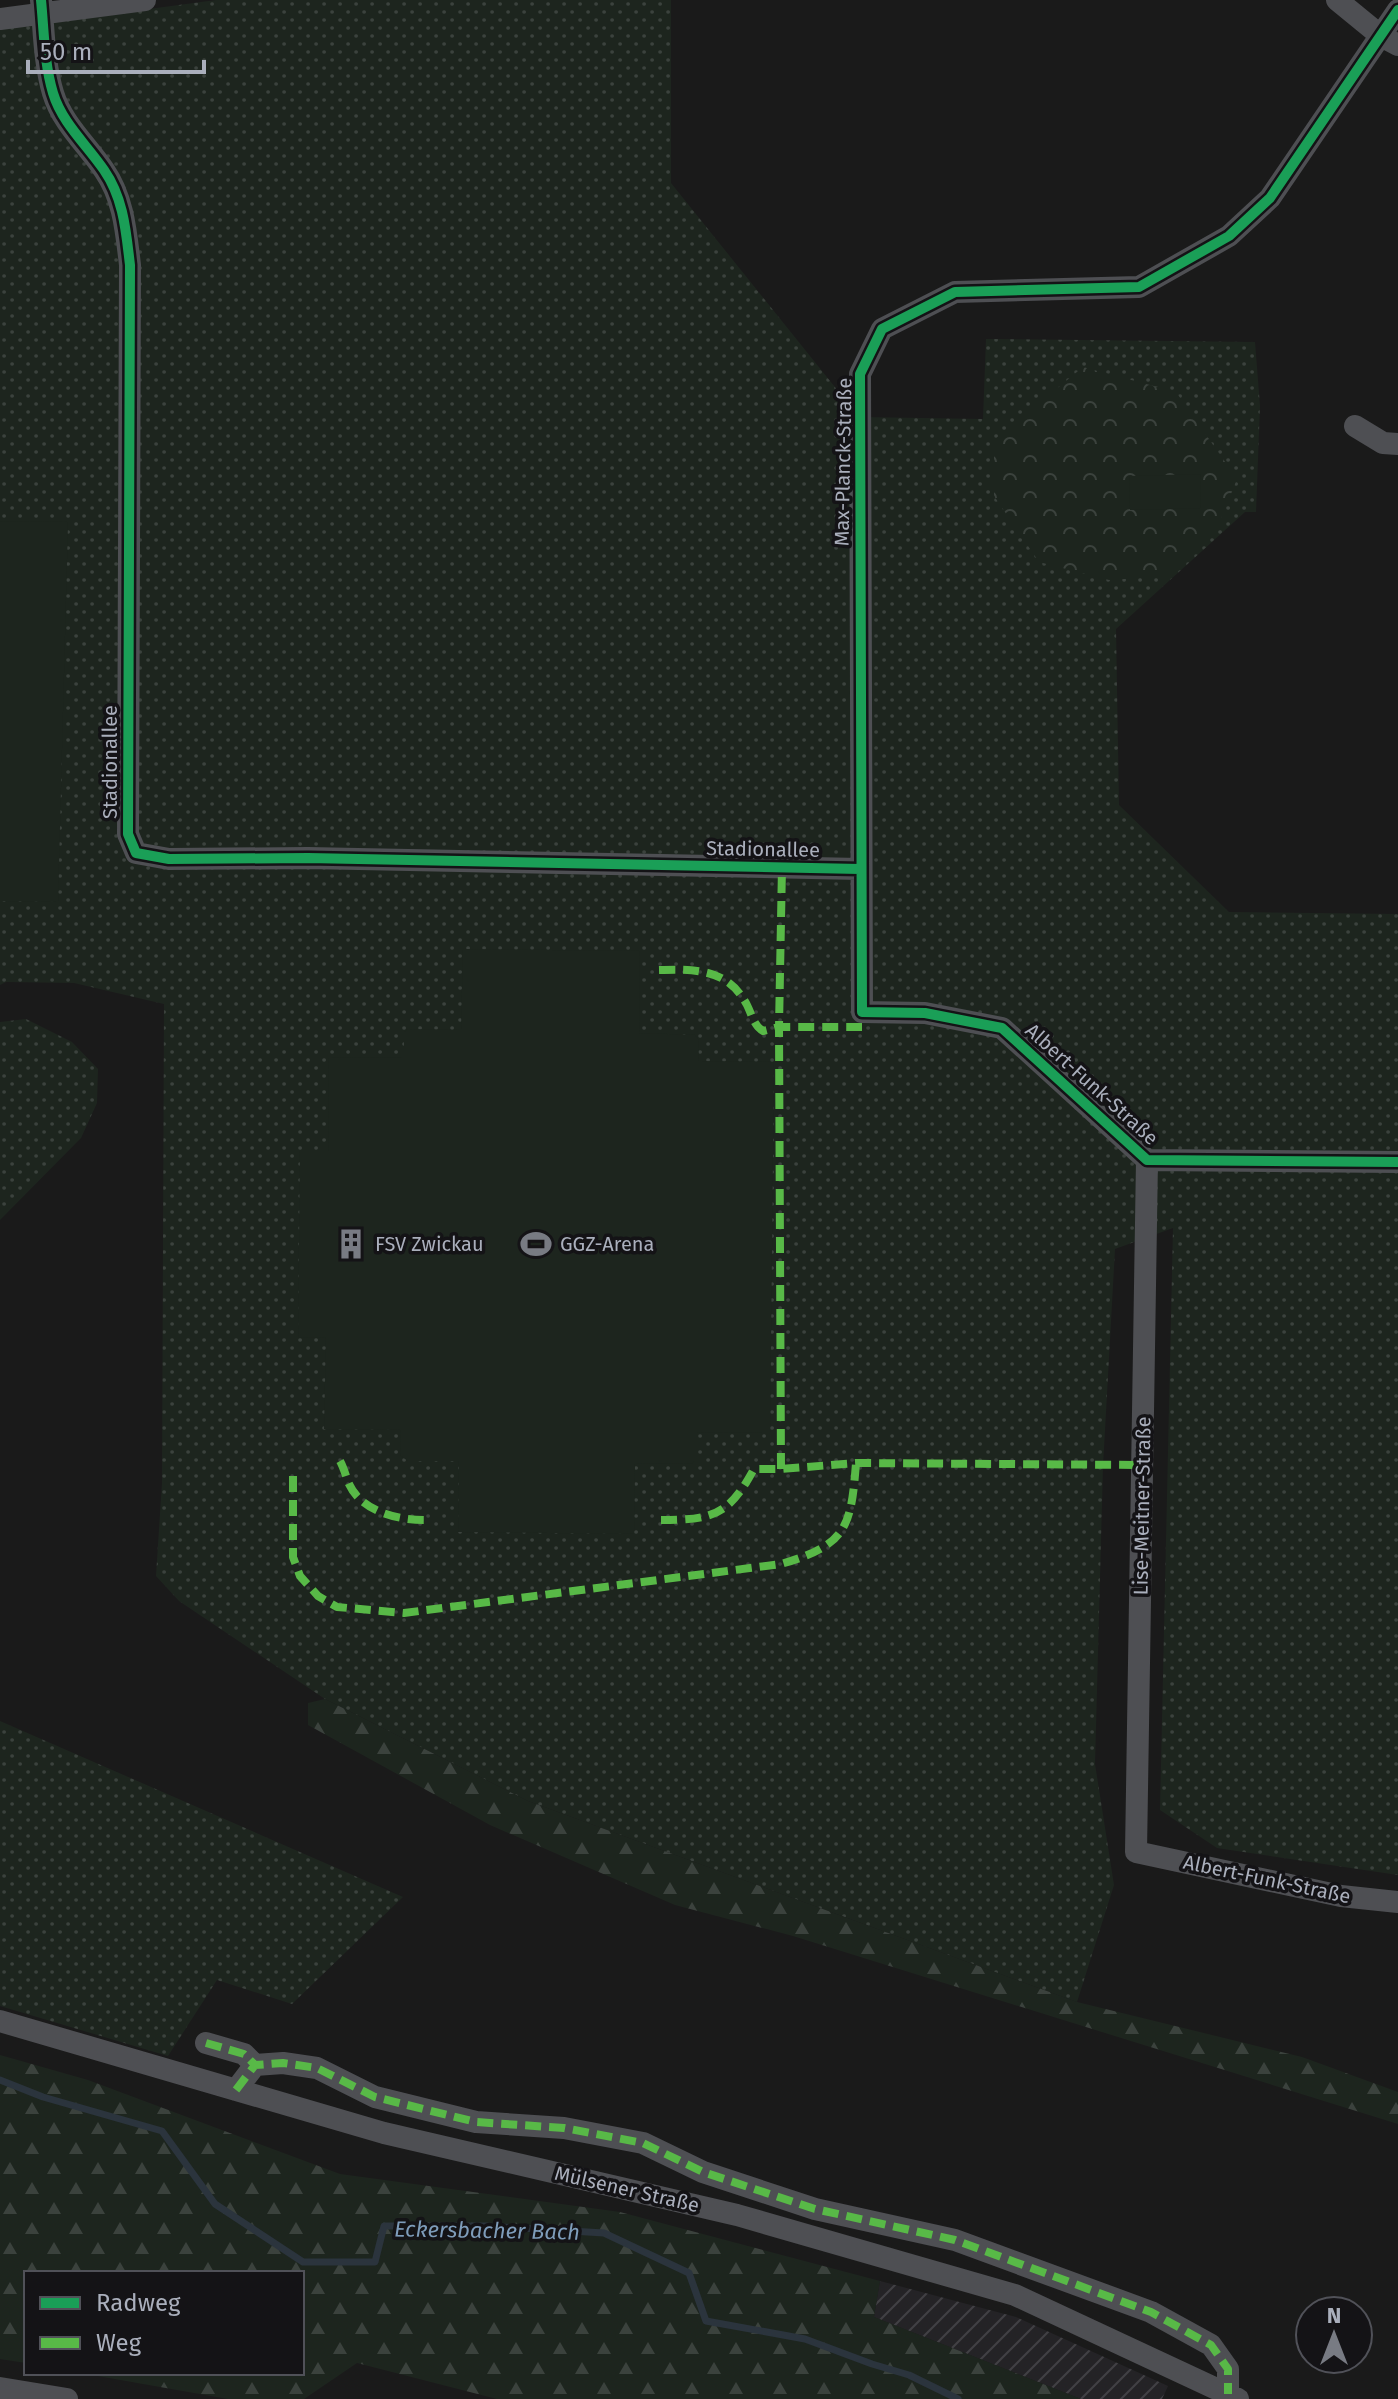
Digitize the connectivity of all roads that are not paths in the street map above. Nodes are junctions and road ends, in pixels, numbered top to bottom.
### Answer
1 (145, 0) edge
2 (1337, 0) edge
3 (42, 7) edge
4 (1398, 10) edge
5 (0, 19) edge
6 (1389, 40) edge
7 (1355, 426) dead end
8 (1398, 444) edge
9 (860, 869) junction
10 (862, 1012) joint
11 (1147, 1160) junction
12 (1398, 1162) edge
13 (1136, 1852) joint
14 (1398, 1902) edge
15 (0, 2021) edge
16 (206, 2043) dead end
17 (255, 2065) junction
18 (236, 2090) junction
19 (0, 2388) edge
20 (1233, 2396) edge
21 (67, 2399) edge

1 - 3 street
2 - 6 street
3 - 5 street
3 - 9 street, Stadionallee
4 - 6 street, Max-Planck-Straße
6 - 9 street, Max-Planck-Straße
7 - 8 street
9 - 10 street, Max-Planck-Straße
10 - 11 street, Albert-Funk-Straße
11 - 12 street, Albert-Funk-Straße
11 - 13 street, Lise-Meitner-Straße
13 - 14 street, Albert-Funk-Straße
15 - 18 street, Mülsener Straße
16 - 17 street
17 - 18 street
17 - 20 street
18 - 20 street, Mülsener Straße
19 - 21 street

